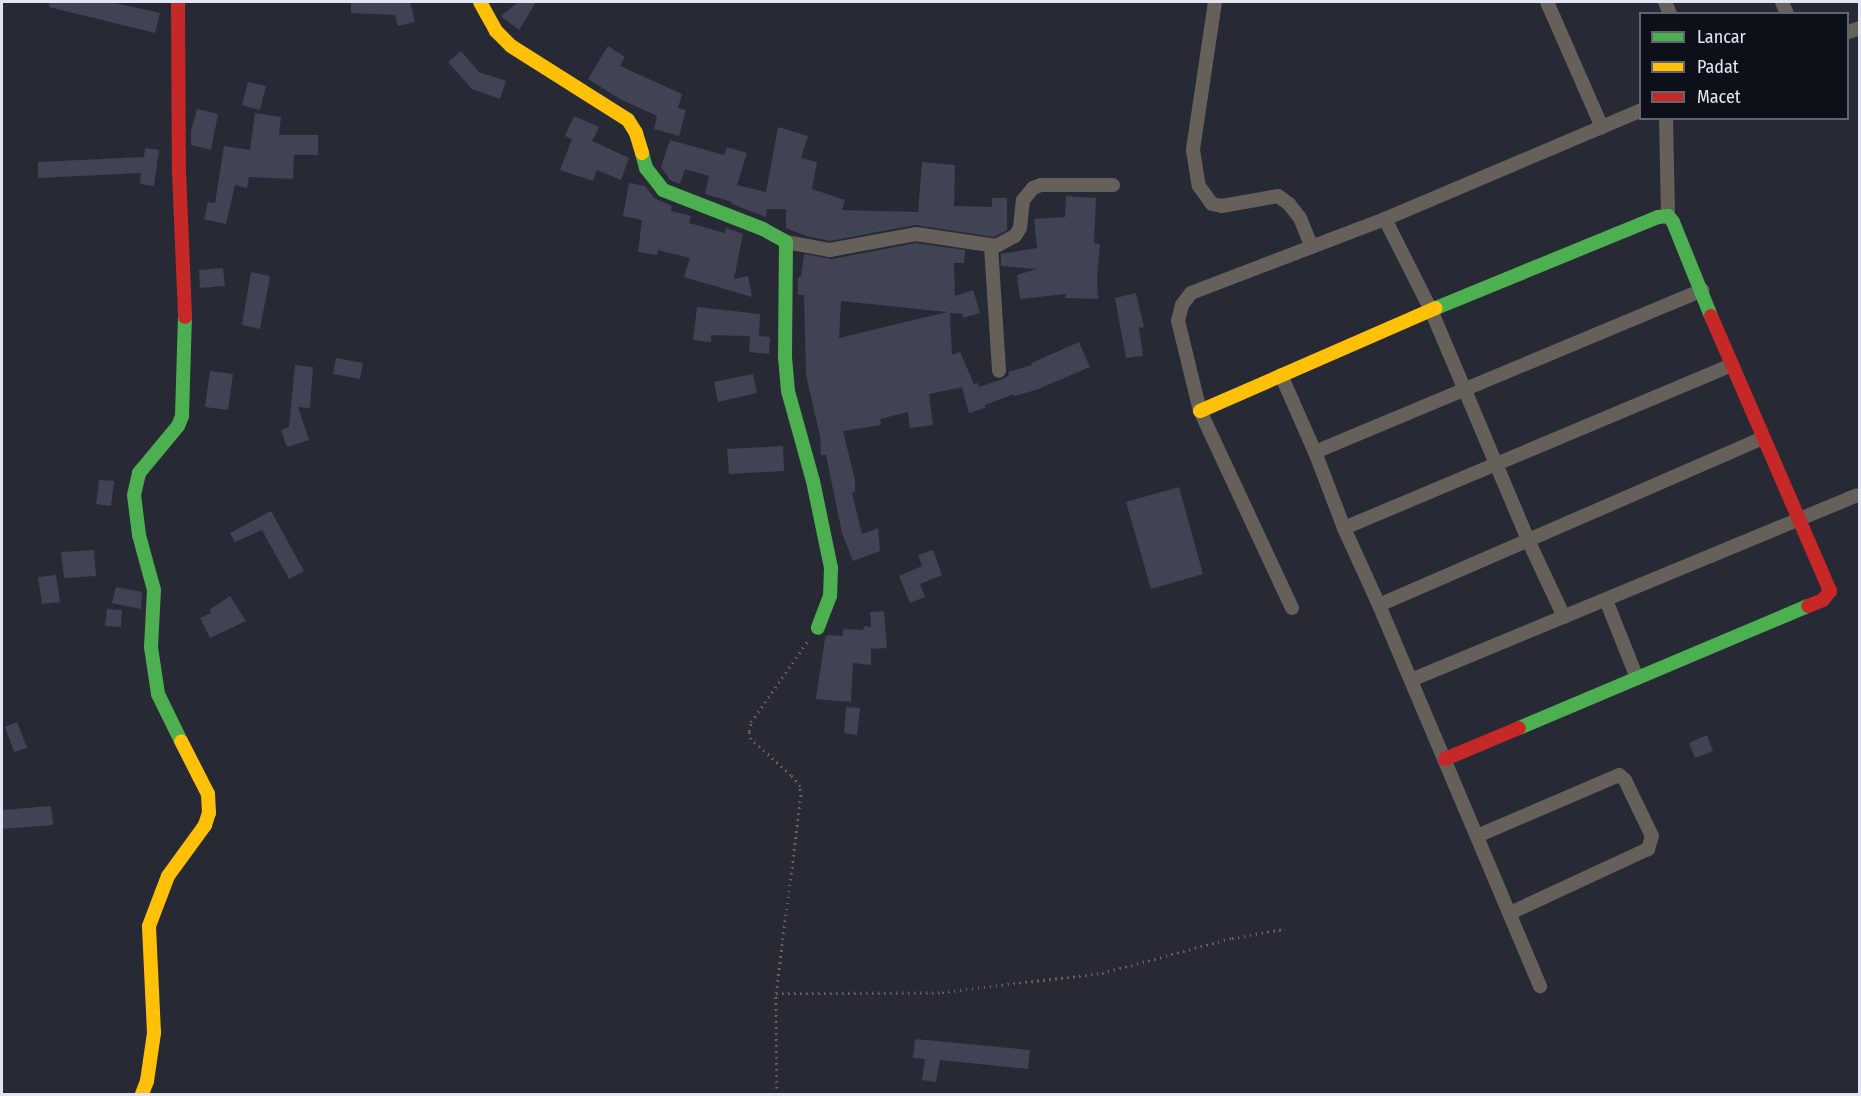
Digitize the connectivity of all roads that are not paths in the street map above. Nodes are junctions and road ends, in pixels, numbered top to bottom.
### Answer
1 (178, 2) edge
2 (480, 2) edge
3 (1215, 2) edge
4 (1547, 2) edge
5 (1639, 112) edge
6 (1666, 120) edge
7 (1602, 127) junction
8 (1113, 185) dead end
9 (1668, 216) junction
10 (1385, 219) junction
11 (786, 242) junction
12 (991, 246) junction
13 (1312, 247) junction
14 (1702, 290) junction
15 (1431, 310) junction
16 (1731, 365) junction
17 (999, 371) dead end
18 (1281, 375) junction
19 (1464, 388) junction
20 (1200, 411) junction
21 (1763, 438) junction
22 (1315, 452) junction
23 (1497, 463) junction
24 (1856, 496) dead end
25 (1799, 520) junction
26 (1344, 528) junction
27 (1528, 540) junction
28 (1606, 600) junction
29 (1379, 605) junction
30 (1292, 608) dead end
31 (1564, 617) junction
32 (818, 628) road end
33 (1637, 678) junction
34 (1411, 680) junction
35 (1445, 759) junction
36 (1477, 836) junction
37 (1509, 913) junction
38 (1540, 986) dead end
39 (142, 1095) edge

1 - 39 street
2 - 11 street
3 - 13 street
4 - 7 street
5 - 7 street
6 - 9 street
7 - 10 street
8 - 12 street
9 - 14 street
9 - 15 street
10 - 13 street
10 - 15 street
11 - 12 street
11 - 32 street
12 - 17 street
13 - 20 street
14 - 16 street
14 - 19 street
15 - 18 street
15 - 19 street
16 - 21 street
16 - 23 street
18 - 20 street
18 - 22 street
19 - 22 street
19 - 23 street
20 - 30 street
21 - 25 street
21 - 27 street
22 - 26 street
23 - 26 street
23 - 27 street
24 - 25 street
25 - 28 street
25 - 33 street
26 - 29 street
27 - 29 street
27 - 31 street
28 - 31 street
28 - 33 street
29 - 34 street
31 - 34 street
33 - 35 street
34 - 35 street
35 - 36 street
36 - 37 street
36 - 37 street
37 - 38 street

